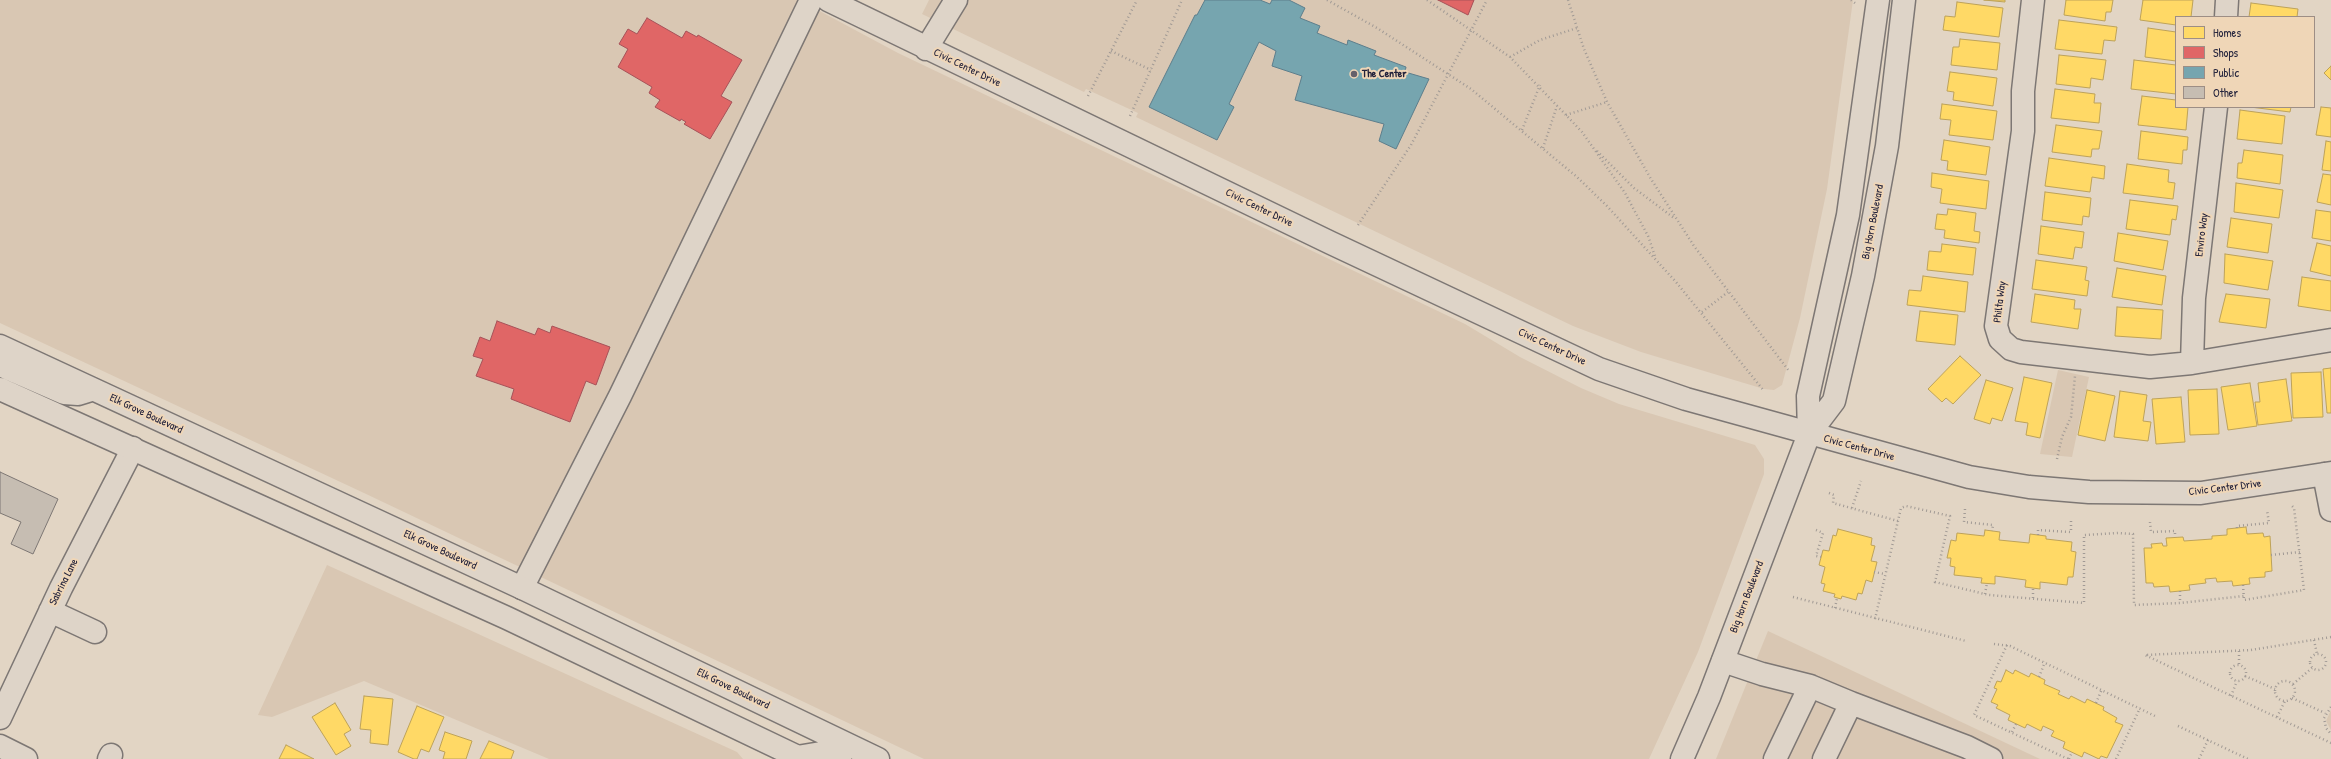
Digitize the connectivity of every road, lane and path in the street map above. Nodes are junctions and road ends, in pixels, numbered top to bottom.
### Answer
1 (810, 0) edge
2 (828, 0) edge
3 (956, 0) edge
4 (1137, 0) edge
5 (1182, 0) edge
6 (1327, 0) edge
7 (1427, 0) edge
8 (1487, 0) edge
9 (1568, 0) edge
10 (1851, 0) edge
11 (1878, 0) edge
12 (1904, 0) edge
13 (2034, 0) edge
14 (2228, 0) edge
15 (1855, 3) dead end
16 (2226, 16) edge
17 (1577, 28) junction
18 (1472, 29) junction
19 (926, 49) junction
20 (1111, 50) junction
21 (1510, 57) junction
22 (1151, 70) junction
23 (1450, 74) junction
24 (1540, 85) junction
25 (1088, 96) dead end
26 (1607, 102) junction
27 (1558, 105) junction
28 (2216, 108) edge
29 (1566, 115) junction
30 (1130, 116) dead end
31 (1522, 130) junction
32 (1592, 146) junction
33 (1543, 148) junction
34 (1676, 220) junction
35 (1358, 225) dead end
36 (1656, 259) junction
37 (1728, 292) junction
38 (1702, 312) junction
39 (2331, 340) edge
40 (0, 346) edge
41 (2192, 363) junction
42 (0, 365) edge
43 (1789, 371) dead end
44 (2075, 372) dead end
45 (0, 389) edge
46 (93, 389) junction
47 (1764, 391) dead end
48 (1809, 434) junction
49 (133, 448) junction
50 (2057, 459) dead end
51 (2328, 473) edge
52 (1861, 481) dead end
53 (1829, 493) dead end
54 (2291, 505) dead end
55 (1852, 508) junction
56 (1965, 509) dead end
57 (2267, 510) dead end
58 (2331, 510) edge
59 (2071, 520) dead end
60 (1898, 521) junction
61 (2150, 522) dead end
62 (2238, 528) dead end
63 (1816, 530) dead end
64 (1992, 531) dead end
65 (2038, 535) dead end
66 (2175, 537) dead end
67 (2300, 552) junction
68 (2271, 556) dead end
69 (1821, 557) dead end
70 (1874, 572) dead end
71 (1885, 574) junction
72 (1987, 583) dead end
73 (2243, 585) dead end
74 (522, 588) junction
75 (2033, 588) dead end
76 (2180, 591) dead end
77 (1985, 594) junction
78 (2244, 596) junction
79 (1793, 597) dead end
80 (1837, 598) dead end
81 (2033, 598) junction
82 (2180, 603) junction
83 (1835, 608) junction
84 (50, 611) junction
85 (1875, 618) junction
86 (95, 632) dead end
87 (2331, 637) edge
88 (2314, 640) junction
89 (1966, 641) dead end
90 (1994, 644) dead end
91 (2007, 645) junction
92 (2239, 651) junction
93 (2317, 654) junction
94 (1723, 661) junction
95 (2045, 662) junction
96 (2240, 664) junction
97 (608, 666) junction
98 (2312, 668) junction
99 (2246, 676) junction
100 (2038, 677) dead end
101 (2237, 681) junction
102 (2293, 684) junction
103 (1810, 686) junction
104 (2102, 689) junction
105 (2275, 689) junction
106 (2231, 696) junction
107 (2292, 698) junction
108 (2285, 701) junction
109 (1851, 703) junction
110 (2096, 703) dead end
111 (2331, 707) edge
112 (2140, 708) junction
113 (2325, 713) junction
114 (2155, 716) dead end
115 (2277, 717) junction
116 (0, 718) edge
117 (2016, 724) dead end
118 (806, 725) junction
119 (2178, 726) dead end
120 (2012, 732) junction
121 (2331, 734) edge
122 (2208, 740) junction
123 (2331, 741) edge
124 (0, 746) edge
125 (2072, 752) dead end
126 (798, 758) edge
127 (26, 759) edge
128 (840, 759) edge
129 (878, 759) edge
130 (1682, 759) edge
131 (1775, 759) edge
132 (1824, 759) edge
133 (1992, 759) edge
134 (2068, 759) edge
135 (2116, 759) edge
136 (2199, 759) edge
137 (2248, 759) edge

1 - 74 main road
2 - 19 main road, Civic Center Drive
3 - 19 main road
4 - 20 path
5 - 22 path
6 - 23 path
7 - 18 path
8 - 18 path
9 - 17 path
10 - 15 path
11 - 48 main road, Big Horn Boulevard
12 - 48 main road, Big Horn Boulevard
13 - 41 main road, Philta Way
14 - 16 main road
17 - 21 path
17 - 26 path
18 - 21 path
18 - 23 path
19 - 48 main road, Civic Center Drive
20 - 22 path
20 - 25 path
21 - 24 path
22 - 30 path
23 - 31 path
23 - 35 path
24 - 27 path
24 - 31 path
26 - 29 path
26 - 34 path
27 - 29 path
27 - 33 path
28 - 41 main road, Enviro Way
29 - 32 path
31 - 33 path
32 - 34 path
32 - 36 path
33 - 36 path
34 - 37 path
36 - 38 path
37 - 38 path
37 - 43 path
38 - 47 path
39 - 41 main road, Philta Way
40 - 46 main road, Elk Grove Boulevard
42 - 46 main road
44 - 50 path
45 - 49 main road
46 - 74 main road, Elk Grove Boulevard
48 - 51 main road, Civic Center Drive
48 - 94 main road, Big Horn Boulevard
49 - 84 main road, Sabrina Lane
49 - 97 main road
51 - 58 main road
52 - 55 path
53 - 55 path
54 - 67 path
55 - 60 path
56 - 64 path
57 - 62 path
59 - 65 path
60 - 71 path
60 - 77 path
61 - 66 path
63 - 69 path
67 - 68 path
67 - 78 path
70 - 71 path
71 - 85 path
72 - 77 path
73 - 78 path
74 - 118 main road, Elk Grove Boulevard
75 - 81 path
76 - 82 path
77 - 81 path
78 - 82 path
79 - 83 path
80 - 83 path
81 - 82 path
83 - 85 path
84 - 86 main road
84 - 116 main road, Sabrina Lane
85 - 89 path
87 - 88 path
88 - 92 path
88 - 93 path
90 - 91 path
91 - 95 path
91 - 120 path
92 - 96 path
92 - 106 path
93 - 98 path
93 - 98 path
94 - 103 main road
94 - 130 main road, Big Horn Boulevard
95 - 100 path
95 - 104 path
96 - 99 path
96 - 101 path
97 - 118 main road
97 - 126 main road
98 - 102 path
99 - 101 path
99 - 105 path
101 - 106 path
102 - 105 path
102 - 107 path
103 - 109 main road
103 - 131 main road
104 - 110 path
104 - 112 path
105 - 108 path
106 - 115 path
107 - 108 path
107 - 113 path
108 - 115 path
109 - 132 main road
109 - 133 main road
111 - 113 path
112 - 114 path
112 - 135 path
113 - 121 path
115 - 123 path
117 - 120 path
118 - 129 main road, Elk Grove Boulevard
119 - 122 path
120 - 134 path
122 - 136 path
122 - 137 path
124 - 127 main road
125 - 134 path
126 - 128 main road

